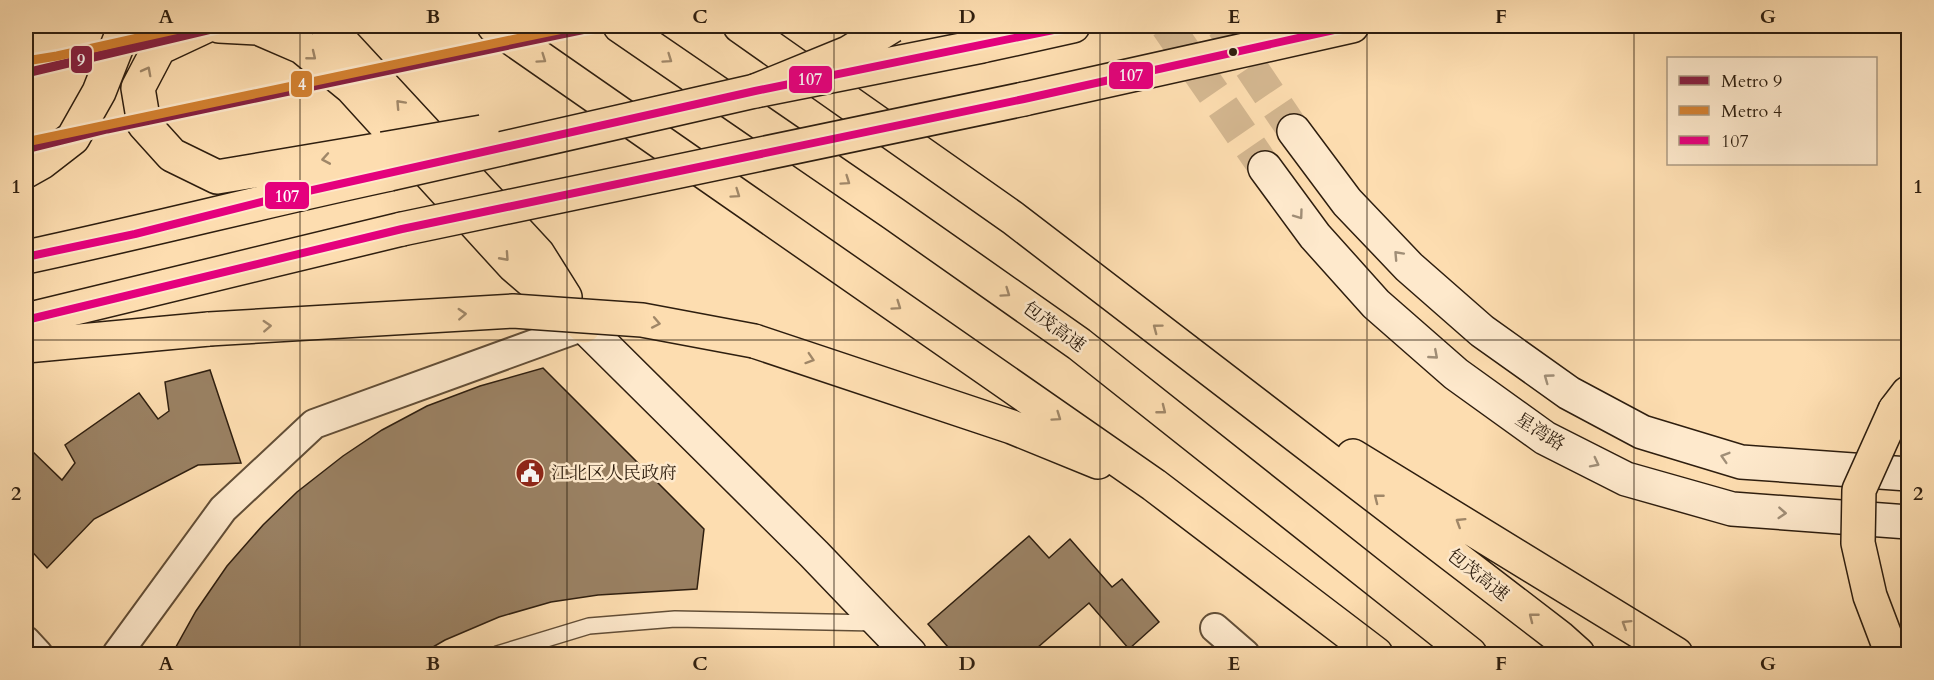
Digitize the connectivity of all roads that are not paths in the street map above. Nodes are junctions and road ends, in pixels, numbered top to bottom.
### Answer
1 (125, 26) edge
2 (206, 26) edge
3 (219, 26) edge
4 (327, 26) edge
5 (494, 26) edge
6 (620, 26) edge
7 (740, 26) edge
8 (777, 26) edge
9 (892, 26) edge
10 (1073, 26) edge
11 (1352, 26) edge
12 (755, 92) junction
13 (1294, 131) tunnel mouth
14 (387, 161) junction
15 (1264, 168) tunnel mouth
16 (26, 171) edge
17 (1013, 218) junction
18 (26, 257) edge
19 (26, 320) edge
20 (584, 326) junction
21 (26, 345) edge
22 (1198, 360) junction
23 (1902, 402) edge
24 (1908, 474) edge
25 (1154, 485) junction
26 (1908, 522) edge
27 (880, 623) junction
28 (1215, 628) dead end
29 (26, 641) edge
30 (38, 654) edge
31 (117, 654) edge
32 (498, 654) edge
33 (910, 654) edge
34 (1245, 654) edge
35 (1376, 654) edge
36 (1470, 654) edge
37 (1578, 654) edge
38 (1676, 654) edge
39 (1892, 654) edge

1 - 16 main road
14 -> 2 main road
3 -> 20 main road
20 -> 4 main road
5 -> 25 main road
6 -> 36 main road, 包茂高速
7 - 17 main road, 包茂高速
8 - 17 main road
9 - 12 main road, bridge
10 - 12 main road, bridge
11 - 19 main road, bridge
12 - 14 main road, bridge
24 -> 13 street
14 - 18 main road
15 -> 26 street, 星湾路
22 -> 17 main road, 包茂高速
20 - 27 street
20 - 31 street
21 -> 25 main road, bridge
37 -> 22 main road, 包茂高速
38 -> 22 main road
23 - 39 main road, bridge
25 - 35 main road
27 - 32 lane
27 - 33 street
28 - 34 street
29 - 30 street

